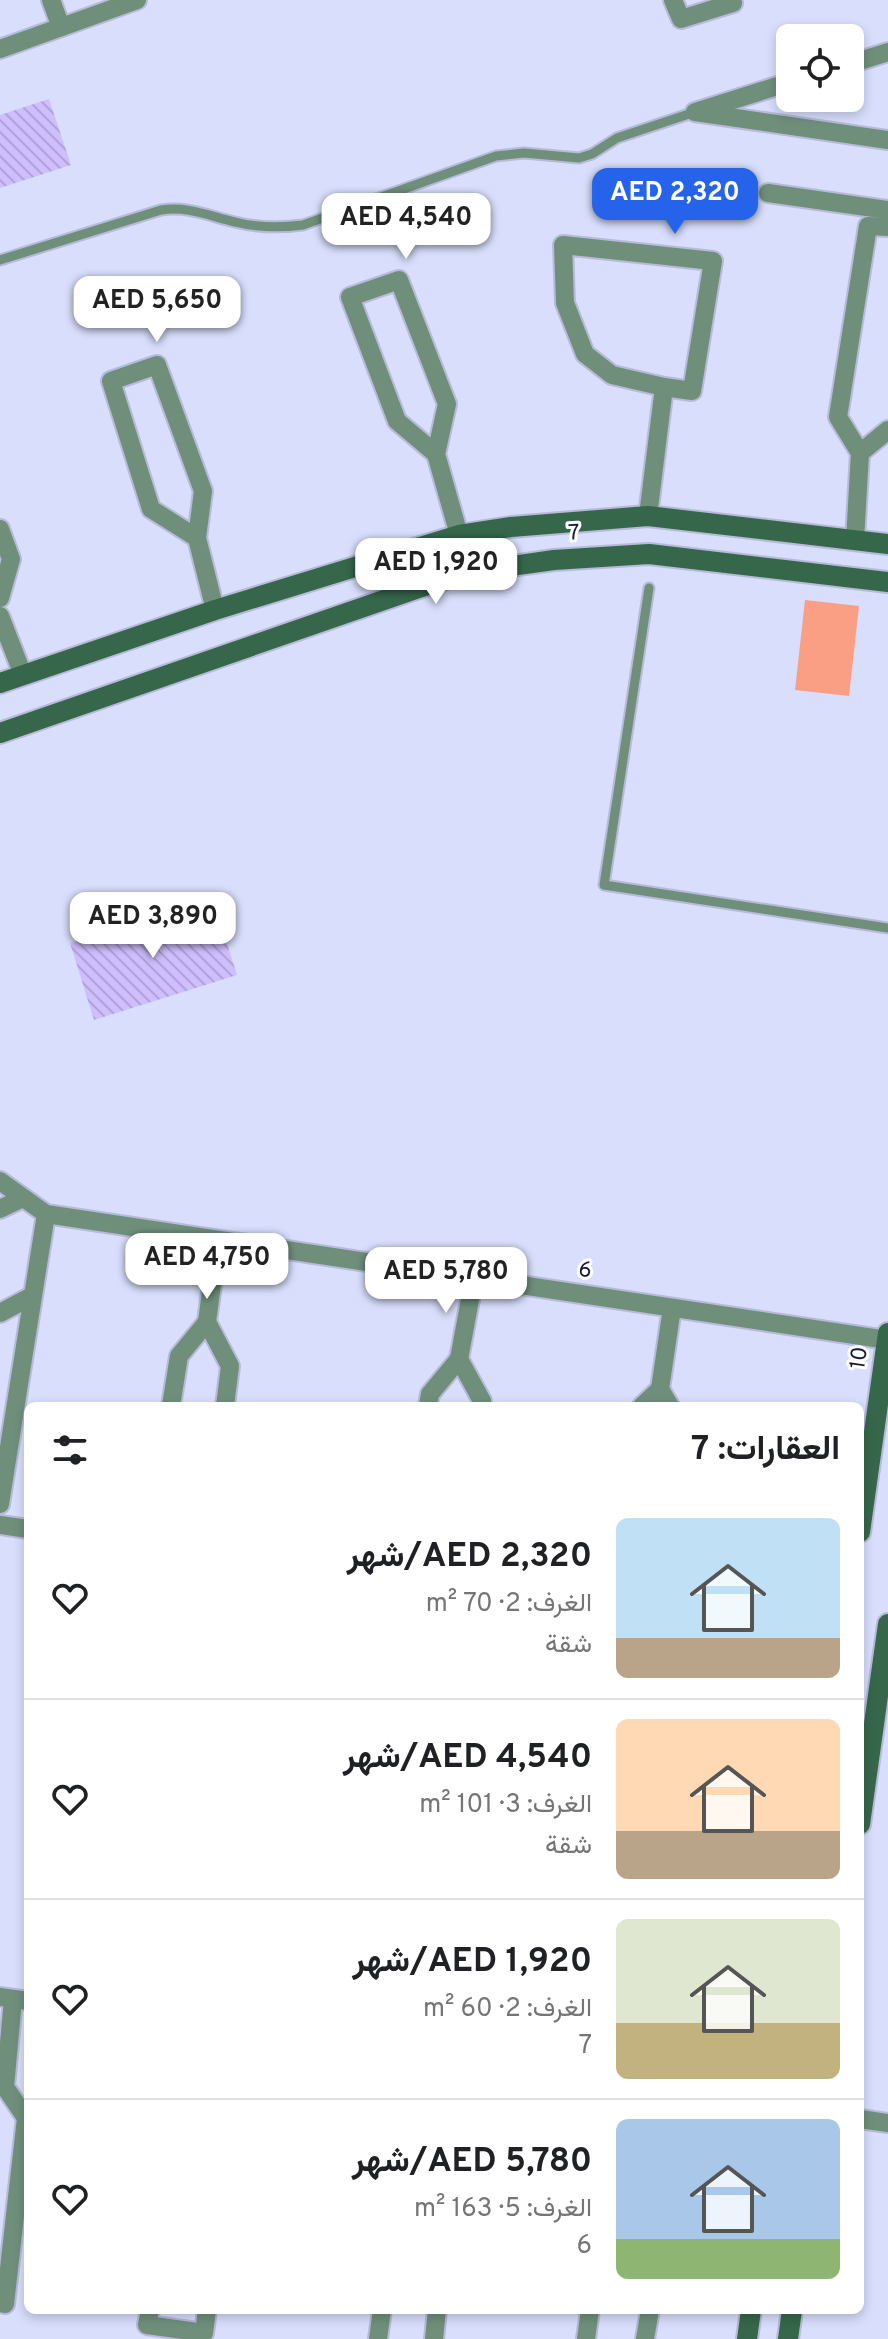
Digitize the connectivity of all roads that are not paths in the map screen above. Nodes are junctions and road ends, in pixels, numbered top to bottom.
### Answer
1 (51, 0) edge
2 (137, 0) edge
3 (673, 0) edge
4 (731, 0) edge
5 (61, 27) junction
6 (0, 49) edge
7 (888, 52) edge
8 (864, 60) edge
9 (776, 86) edge
10 (695, 112) junction
11 (888, 140) edge
12 (768, 193) dead end
13 (888, 210) edge
14 (888, 227) edge
15 (0, 260) edge
16 (664, 387) junction
17 (888, 430) edge
18 (860, 453) junction
19 (436, 454) junction
20 (648, 516) junction
21 (0, 529) edge
22 (459, 535) junction
23 (197, 538) junction
24 (855, 540) junction
25 (888, 544) edge
26 (888, 582) edge
27 (649, 588) dead end
28 (0, 598) edge
29 (215, 610) junction
30 (0, 616) edge
31 (23, 675) junction
32 (0, 683) edge
33 (0, 733) edge
34 (888, 928) edge
35 (0, 1181) edge
36 (23, 1198) junction
37 (0, 1209) edge
38 (46, 1214) junction
39 (218, 1240) junction
40 (474, 1278) junction
41 (32, 1296) junction
42 (672, 1308) junction
43 (0, 1313) edge
44 (207, 1322) junction
45 (888, 1333) edge
46 (888, 1340) edge
47 (459, 1359) junction
48 (665, 1398) edge
49 (172, 1402) edge
50 (226, 1402) edge
51 (429, 1402) edge
52 (482, 1402) edge
53 (0, 1504) edge
54 (864, 1505) edge
55 (0, 1525) edge
56 (24, 1528) edge
57 (888, 1624) edge
58 (864, 1795) edge
59 (14, 1999) edge
60 (2, 2089) edge
61 (24, 2116) edge
62 (864, 2120) edge
63 (888, 2123) edge
64 (24, 2136) edge
65 (0, 2303) edge
66 (149, 2314) edge
67 (206, 2314) edge
68 (381, 2314) edge
69 (437, 2314) edge
70 (589, 2314) edge
71 (649, 2314) edge
72 (750, 2314) edge
73 (791, 2314) edge
74 (378, 2339) edge
75 (434, 2339) edge
76 (586, 2339) edge
77 (645, 2339) edge
78 (747, 2339) edge
79 (788, 2339) edge

1 - 5 street
2 - 5 street
3 - 4 street
5 - 6 street
7 - 8 street
9 - 10 street
10 - 11 street
10 - 15 lane
12 - 13 street
14 - 18 street
16 - 16 street
16 - 20 street
17 - 18 street
18 - 24 street
19 - 19 street
19 - 22 street
20 - 22 street, 7
20 - 24 street, 7
21 - 28 street
22 - 29 street, 7
23 - 23 street
23 - 29 street
24 - 25 street, 7
26 - 33 street, 7
27 - 34 lane
29 - 31 street, 7
30 - 31 street
31 - 32 street, 7
35 - 36 street, 6
36 - 37 street
36 - 38 street, 6
38 - 39 street, 6
38 - 41 street
39 - 40 street, 6
39 - 44 street
40 - 42 street, 6
40 - 47 street
41 - 43 street
41 - 53 street
42 - 46 street, 6
42 - 48 street
44 - 49 street
44 - 50 street
45 - 46 street, 10
46 - 54 street, 10
47 - 51 street
47 - 52 street
55 - 56 street
57 - 58 street
59 - 60 street
60 - 61 street
62 - 63 street
64 - 65 street
66 - 67 street
68 - 74 street
69 - 75 street
70 - 76 street
71 - 77 street
72 - 78 street
73 - 79 street

